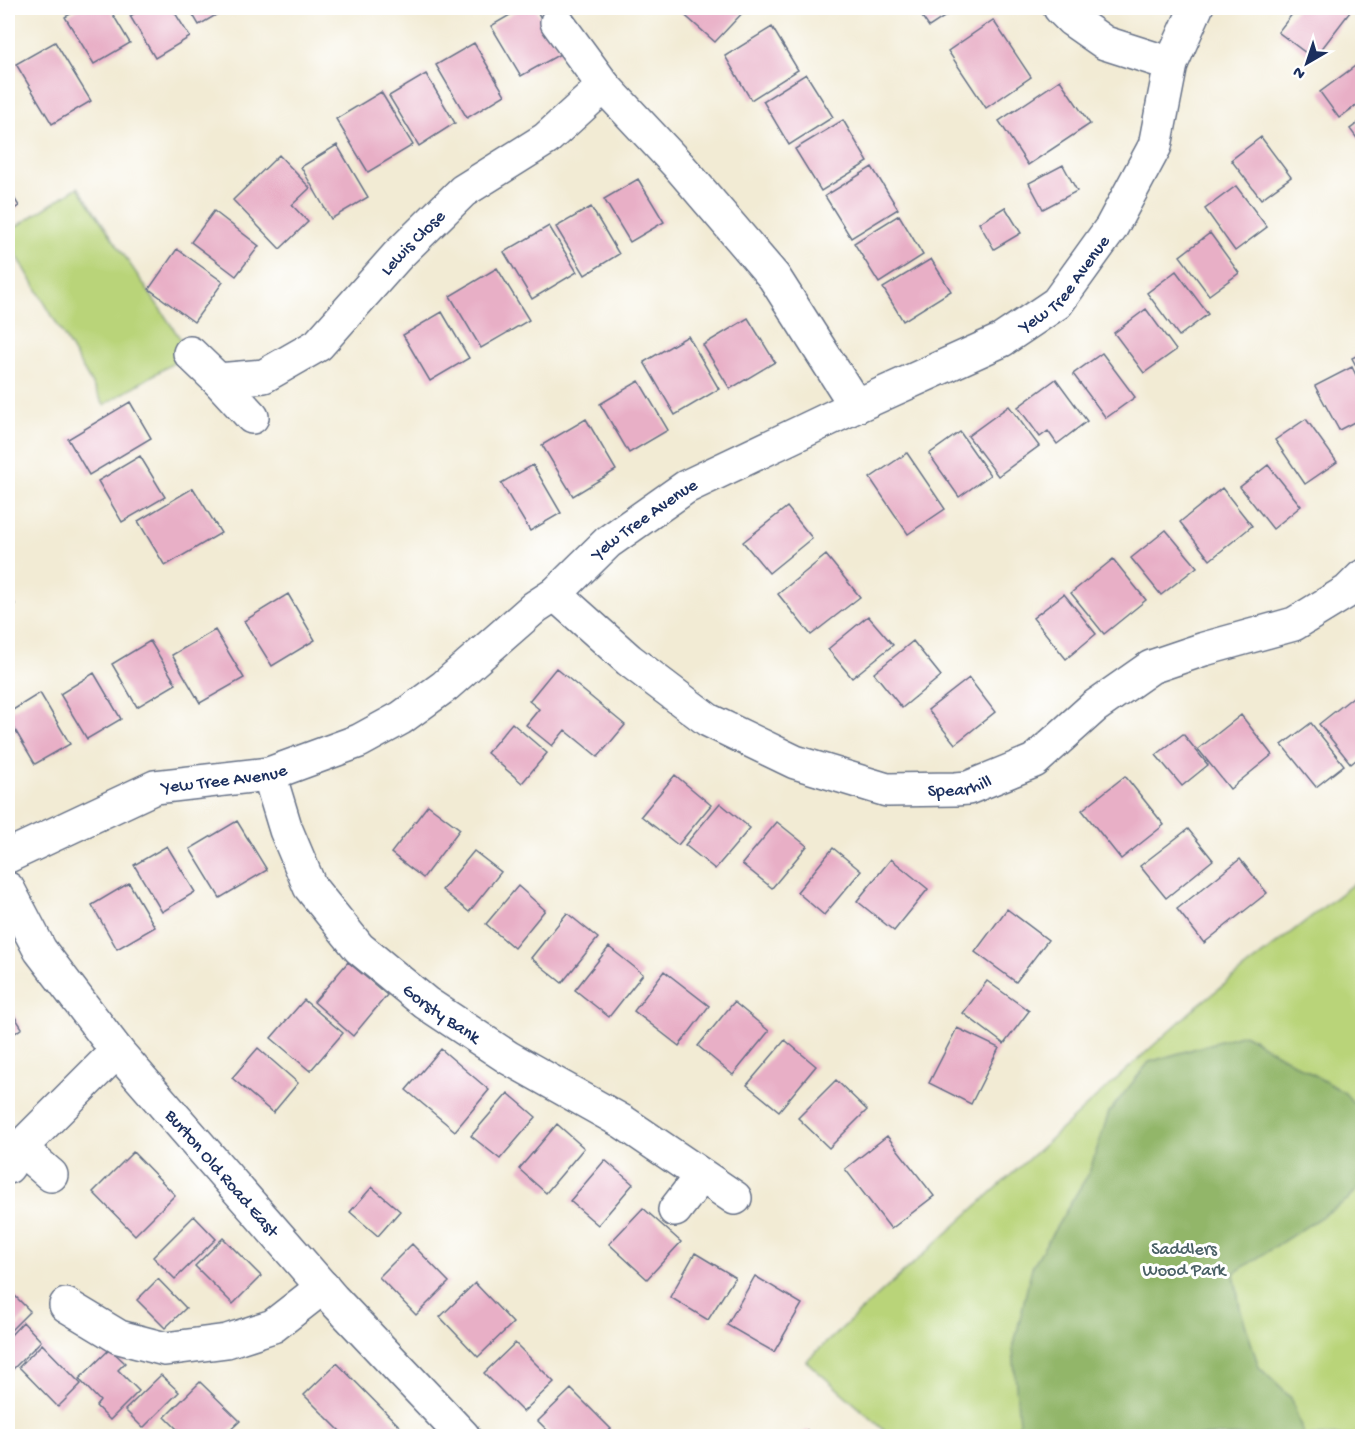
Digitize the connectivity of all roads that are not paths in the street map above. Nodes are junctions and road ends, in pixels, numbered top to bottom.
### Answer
1 (1060, 8) edge
2 (1196, 8) edge
3 (557, 22) dead end
4 (1171, 64) junction
5 (604, 86) junction
6 (190, 353) dead end
7 (218, 380) junction
8 (856, 406) junction
9 (252, 417) dead end
10 (1362, 577) edge
11 (555, 594) junction
12 (269, 774) junction
13 (8, 856) edge
14 (8, 889) edge
15 (117, 1051) junction
16 (14, 1157) edge
17 (51, 1175) dead end
18 (701, 1176) junction
19 (735, 1198) dead end
20 (675, 1210) dead end
21 (323, 1287) junction
22 (66, 1305) dead end
23 (463, 1437) edge

1 - 4 street
2 - 4 street, Yew Tree Avenue
3 - 5 street
4 - 8 street, Yew Tree Avenue
5 - 7 street, Lewis Close
5 - 8 street
6 - 7 street
7 - 9 street
8 - 11 street, Yew Tree Avenue
10 - 11 street, Spearhill
11 - 12 street, Yew Tree Avenue
12 - 13 street, Yew Tree Avenue
12 - 18 street, Gorsty Bank
14 - 15 street, Burton Old Road East
15 - 16 street
15 - 21 street, Burton Old Road East
16 - 17 street
18 - 19 street, Gorsty Bank
18 - 20 street
21 - 22 street
21 - 23 street, Burton Old Road East

